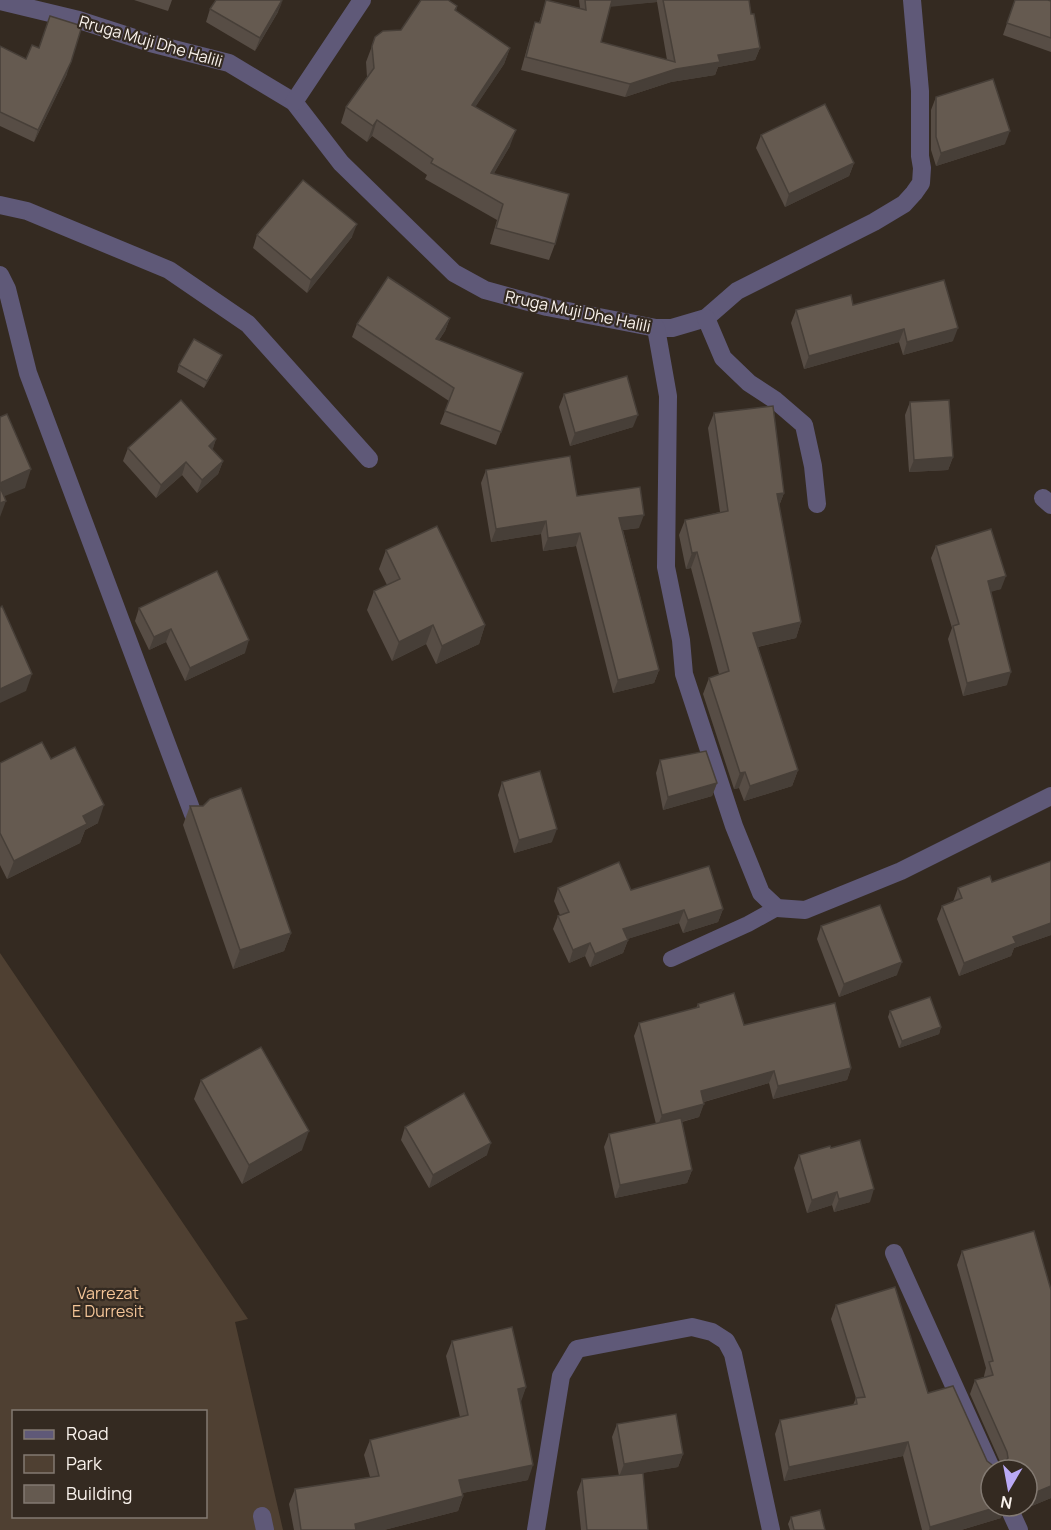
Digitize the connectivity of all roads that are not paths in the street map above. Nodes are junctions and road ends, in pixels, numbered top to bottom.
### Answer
1 (362, 0) edge
2 (912, 0) edge
3 (0, 1) edge
4 (294, 102) junction
5 (0, 205) edge
6 (0, 275) edge
7 (705, 318) junction
8 (656, 328) junction
9 (369, 459) dead end
10 (817, 504) dead end
11 (1051, 796) edge
12 (193, 814) edge
13 (777, 908) junction
14 (671, 959) dead end
15 (894, 1252) dead end
16 (987, 1458) edge
17 (536, 1530) edge
18 (771, 1530) edge

1 - 4 street
2 - 7 street, Rruga Muji Dhe Halili
3 - 4 street, Rruga Muji Dhe Halili
4 - 8 street, Rruga Muji Dhe Halili
5 - 9 street
6 - 12 street
7 - 8 street, Rruga Muji Dhe Halili
7 - 10 street
8 - 13 street
11 - 13 street
13 - 14 lane
15 - 16 street
17 - 18 street

